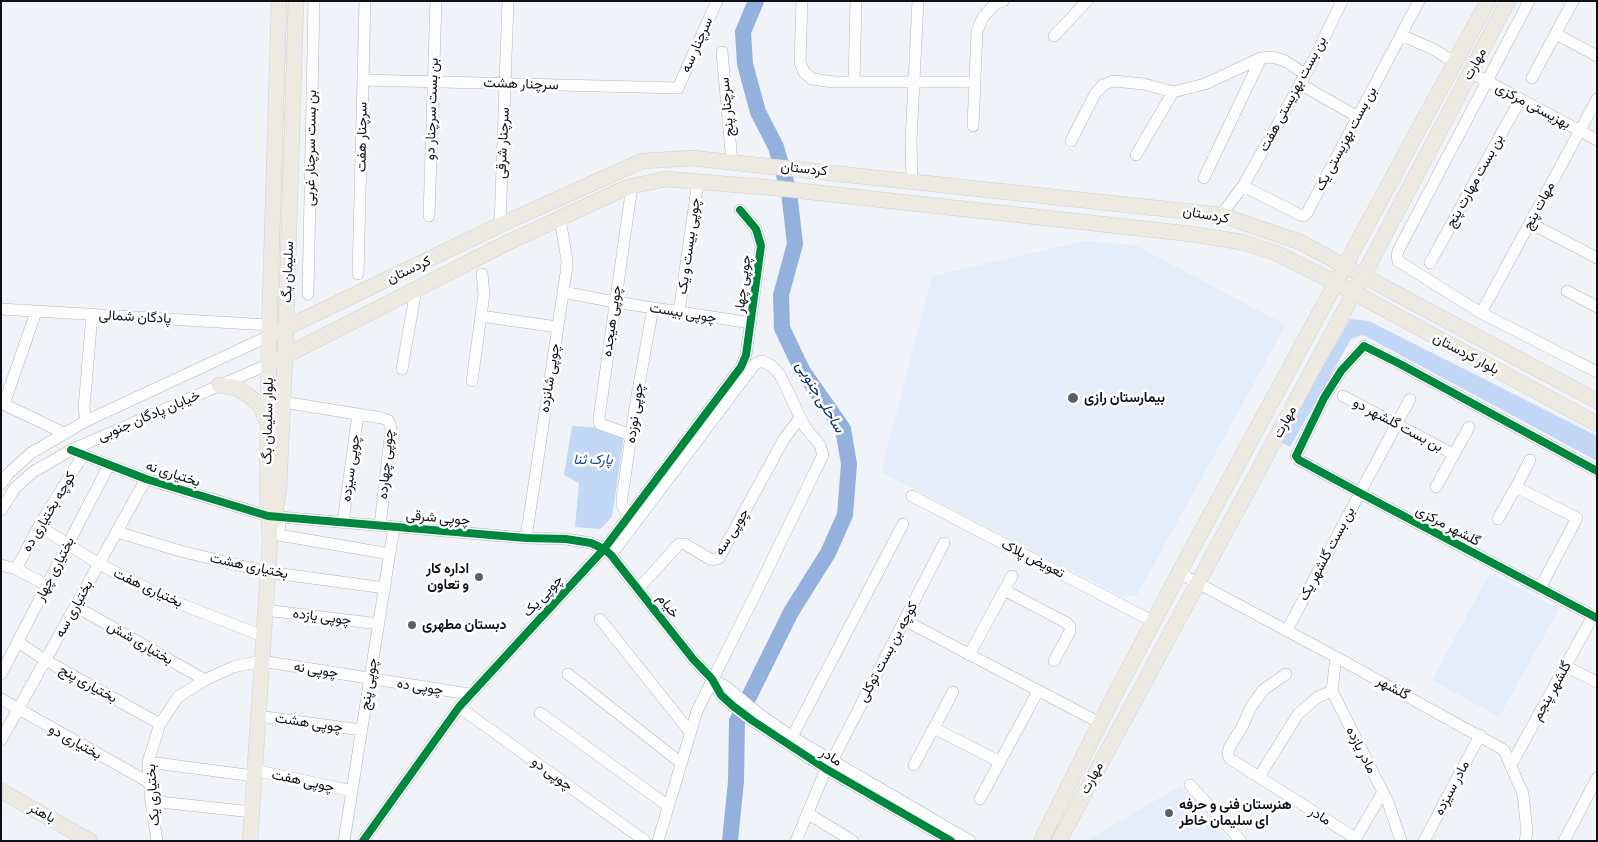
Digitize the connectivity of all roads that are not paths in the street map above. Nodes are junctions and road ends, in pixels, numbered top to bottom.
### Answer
1 (279, 1) edge
2 (296, 1) edge
3 (314, 1) edge
4 (365, 1) edge
5 (436, 1) edge
6 (508, 1) edge
7 (717, 1) edge
8 (802, 1) edge
9 (856, 1) edge
10 (918, 1) edge
11 (1003, 1) edge
12 (1087, 1) edge
13 (1342, 1) edge
14 (1419, 1) edge
15 (1488, 1) edge
16 (1508, 1) edge
17 (1529, 1) edge
18 (1573, 1) edge
19 (1556, 34) junction
20 (1401, 35) junction
21 (1054, 36) dead end
22 (722, 52) dead end
23 (1597, 56) edge
24 (1262, 58) junction
25 (1456, 63) junction
26 (1470, 72) junction
27 (1532, 78) dead end
28 (1303, 79) junction
29 (363, 80) junction
30 (1486, 81) junction
31 (433, 82) junction
32 (854, 82) junction
33 (975, 82) junction
34 (913, 83) junction
35 (506, 84) junction
36 (678, 88) joint
37 (1173, 92) junction
38 (1597, 99) edge
39 (1520, 100) junction
40 (1358, 116) junction
41 (973, 126) dead end
42 (1579, 131) junction
43 (1597, 140) edge
44 (1071, 141) dead end
45 (1136, 155) dead end
46 (732, 162) junction
47 (1204, 178) dead end
48 (698, 180) junction
49 (912, 181) junction
50 (632, 186) junction
51 (1243, 186) junction
52 (740, 210) dead end
53 (1221, 215) junction
54 (428, 216) dead end
55 (560, 219) junction
56 (1530, 223) junction
57 (500, 225) junction
58 (507, 243) junction
59 (1597, 258) edge
60 (1430, 263) dead end
61 (1346, 266) junction
62 (271, 273) junction
63 (288, 274) junction
64 (358, 274) dead end
65 (482, 274) dead end
66 (1363, 276) junction
67 (1336, 283) junction
68 (416, 290) junction
69 (563, 292) junction
70 (1567, 292) dead end
71 (1354, 293) junction
72 (308, 294) dead end
73 (615, 302) junction
74 (1597, 307) edge
75 (653, 308) junction
76 (1, 309) edge
77 (36, 312) junction
78 (680, 312) junction
79 (1481, 313) junction
80 (92, 315) junction
81 (481, 316) junction
82 (751, 323) junction
83 (286, 327) junction
84 (558, 327) junction
85 (269, 331) junction
86 (285, 357) junction
87 (269, 364) junction
88 (741, 367) joint
89 (402, 369) dead end
90 (1597, 372) edge
91 (472, 381) dead end
92 (220, 385) junction
93 (1343, 396) dead end
94 (1410, 399) dead end
95 (1597, 401) edge
96 (283, 402) junction
97 (3, 403) edge
98 (358, 414) junction
99 (800, 418) junction
100 (86, 421) junction
101 (268, 423) junction
102 (1396, 424) junction
103 (1597, 424) edge
104 (1468, 427) dead end
105 (64, 434) junction
106 (631, 434) junction
107 (71, 450) junction
108 (1453, 454) junction
109 (83, 455) junction
110 (1530, 460) dead end
111 (109, 465) junction
112 (1597, 471) edge
113 (5, 472) edge
114 (146, 479) junction
115 (1, 484) edge
116 (1436, 487) dead end
117 (1516, 487) junction
118 (1360, 493) junction
119 (912, 496) dead end
120 (1, 510) edge
121 (630, 516) junction
122 (274, 517) junction
123 (1498, 519) dead end
124 (343, 522) junction
125 (903, 524) dead end
126 (39, 526) junction
127 (380, 526) junction
128 (394, 527) junction
129 (117, 532) junction
130 (526, 538) junction
131 (944, 543) dead end
132 (68, 544) junction
133 (607, 552) junction
134 (390, 554) junction
135 (99, 564) junction
136 (1, 565) edge
137 (16, 569) junction
138 (267, 572) junction
139 (1179, 573) junction
140 (1012, 576) dead end
141 (1198, 582) junction
142 (47, 585) junction
143 (384, 588) junction
144 (639, 588) junction
145 (1540, 588) junction
146 (1004, 590) junction
147 (75, 606) junction
148 (266, 610) junction
149 (1595, 617) edge
150 (600, 619) dead end
151 (904, 620) junction
152 (1154, 622) junction
153 (379, 624) junction
154 (1287, 630) junction
155 (263, 636) junction
156 (18, 642) junction
157 (969, 655) junction
158 (1336, 657) junction
159 (45, 660) junction
160 (261, 661) junction
161 (1054, 661) dead end
162 (1565, 666) junction
163 (1, 674) edge
164 (568, 674) dead end
165 (1286, 674) dead end
166 (370, 679) junction
167 (712, 679) junction
168 (205, 680) junction
169 (1597, 682) edge
170 (1038, 690) junction
171 (1332, 691) junction
172 (953, 692) dead end
173 (470, 694) junction
174 (1, 699) edge
175 (459, 707) junction
176 (18, 709) junction
177 (540, 713) dead end
178 (257, 716) junction
179 (755, 717) junction
180 (160, 724) junction
181 (1100, 724) junction
182 (934, 728) junction
183 (362, 730) junction
184 (690, 732) junction
185 (1480, 735) junction
186 (792, 737) junction
187 (1, 740) edge
188 (148, 762) junction
189 (1000, 762) junction
190 (681, 763) junction
191 (829, 765) junction
192 (914, 765) dead end
193 (1511, 765) junction
194 (254, 773) junction
195 (1259, 777) junction
196 (1597, 778) edge
197 (150, 784) junction
198 (1190, 785) dead end
199 (1, 791) edge
200 (352, 791) junction
201 (1383, 792) junction
202 (980, 799) dead end
203 (151, 801) junction
204 (668, 806) junction
205 (252, 812) junction
206 (807, 813) junction
207 (87, 838) edge
208 (637, 838) edge
209 (1354, 839) edge
210 (99, 841) edge
211 (157, 841) edge
212 (250, 841) edge
213 (344, 841) edge
214 (363, 841) edge
215 (658, 841) edge
216 (796, 841) edge
217 (853, 841) edge
218 (951, 841) edge
219 (970, 841) edge
220 (1041, 841) edge
221 (1059, 841) edge
222 (1241, 841) edge
223 (1402, 841) edge
224 (1424, 841) edge
225 (1525, 841) edge
226 (1564, 841) edge

1 - 62 main road, بلوار سلیمان بگ
2 - 63 main road, سلیمان بگ
3 - 72 street, بن بست سرچنار غربی
4 - 29 street, سرچنار هفت
5 - 31 street, بن بست سرچنار دو
6 - 35 street, سرچنار شرقی
7 - 36 street, سرچنار سه
8 - 32 street
9 - 32 street
10 - 34 street
11 - 33 street
12 - 21 street
13 - 28 street, بن بست بهزیستی هفت
14 - 20 street, بن بست بهزیستی یک
15 - 25 main road, مهارت
16 - 26 main road, مهارت
17 - 30 street
18 - 19 street
19 - 23 street
19 - 27 street
20 - 25 street
20 - 40 street, بن بست بهزیستی یک
22 - 46 street, سرچنار پنج
24 - 28 street
24 - 37 street
24 - 47 street
25 - 26 main road
25 - 61 main road, مهارت
26 - 30 street, بهزیستی مرکزی
26 - 66 main road, مهارت
28 - 40 street
28 - 51 street, بن بست بهزیستی هفت
29 - 31 street, سرچنار هشت
29 - 64 street, سرچنار هفت
30 - 39 street, بهزیستی مرکزی
30 - 79 street
31 - 35 street, سرچنار هشت
31 - 54 street, بن بست سرچنار دو
32 - 34 street
33 - 34 street
33 - 41 street
34 - 49 street
35 - 36 street, سرچنار هشت
35 - 57 street, سرچنار شرقی
37 - 44 street
37 - 45 street
38 - 42 street, مهات پنج
39 - 42 street, بهزیستی مرکزی
39 - 60 street, بن بست مهارت پنج
40 - 51 street, بن بست بهزیستی یک
42 - 43 street, بهزیستی مرکزی
42 - 56 street, مهات پنج
46 - 49 main road, کردستان
46 - 57 main road, کردستان
48 - 50 main road, کردستان
48 - 67 main road, کردستان
48 - 78 street, چوپی بیست و یک
49 - 53 main road, کردستان
50 - 55 main road, کردستان
50 - 73 street, چوپی هیجده
51 - 53 street, بن بست بهزیستی هفت
52 - 82 street, چوپی چهار
53 - 61 main road, کردستان
55 - 58 main road, کردستان
55 - 69 street, چوپی شانزده
56 - 59 street
56 - 79 street, مهات پنج
57 - 58 main road
57 - 83 main road, کردستان
58 - 68 main road, کردستان
61 - 66 main road, بلوار کردستان
61 - 67 main road, مهارت
62 - 63 street
62 - 85 main road, بلوار سلیمان بگ
63 - 83 main road, سلیمان بگ
65 - 81 street
66 - 71 main road, مهارت
66 - 95 main road, بلوار کردستان
67 - 71 main road, بلوار کردستان
67 - 139 main road, مهارت
68 - 86 main road, کردستان
68 - 89 street
69 - 73 street, چوپی بیست
69 - 84 street, چوپی شانزده
70 - 74 street
71 - 103 main road, بلوار کردستان
71 - 141 main road, مهارت
73 - 75 street, چوپی بیست
73 - 106 street, چوپی هیجده
75 - 78 street, چوپی بیست
75 - 106 street, چوپی نوزده
76 - 77 street, پادگان شمالی
77 - 80 street, پادگان شمالی
77 - 97 street
78 - 82 street, چوپی بیست
79 - 90 street
80 - 85 street, پادگان شمالی
80 - 100 street
81 - 84 street
81 - 91 street
82 - 88 street, چوپی چهار
83 - 85 main road, کردستان
83 - 86 main road, سلیمان بگ
84 - 130 street, چوپی شانزده
85 - 87 main road, بلوار سلیمان بگ
85 - 100 street, خیابان پادگان جنوبی
86 - 87 main road, خیابان پادگان جنوبی
86 - 96 main road, سلیمان بگ
87 - 92 street, خیابان پادگان جنوبی
87 - 101 main road, بلوار سلیمان بگ
88 - 121 street, چوپی یک
92 - 101 main road
92 - 107 street, خیابان پادگان جنوبی
93 - 102 street, بن بست گلشهر دو
94 - 102 street, بن بست گلشهر یک
96 - 98 street, چوپی چهارده
96 - 122 main road, سلیمان بگ
97 - 105 street
98 - 124 street, چوپی سیزده
98 - 127 street, چوپی چهارده
99 - 133 street
99 - 144 street, چوپی سه
99 - 167 street
100 - 105 street, خیابان پادگان جنوبی
101 - 122 main road, بلوار سلیمان بگ
102 - 108 street, بن بست گلشهر دو
102 - 118 street, بن بست گلشهر یک
104 - 108 street
105 - 113 street, خیابان پادگان جنوبی
106 - 121 street, چوپی نوزده
107 - 109 street, بختیاری نه
107 - 120 street, خیابان پادگان جنوبی
108 - 116 street
109 - 111 street, بختیاری نه
109 - 126 street, کوچه بختیاری ده
110 - 117 street
111 - 114 street, بختیاری نه
111 - 132 street, بختیاری چهار
112 - 118 street, گلشهر مرکزی
113 - 115 street, خیابان پادگان جنوبی
114 - 122 street, بختیاری نه
114 - 129 street, بختیاری سه
117 - 123 street
117 - 145 street
118 - 145 street, گلشهر مرکزی
118 - 154 street, بن بست گلشهر یک
119 - 152 street, تعویض پلاک
121 - 133 street, چوپی یک
122 - 124 street, چوپی شرقی
122 - 134 street
122 - 138 main road, بلوار سلیمان بگ
124 - 127 street, چوپی شرقی
125 - 186 street
126 - 132 street, بختیاری هفت
126 - 137 street, کوچه بختیاری ده
127 - 128 street, چوپی شرقی
128 - 130 street, چوپی شرقی
128 - 134 street, چوپی پنج
129 - 135 street, بختیاری سه
129 - 138 street, بختیاری هشت
130 - 133 street, چوپی شرقی
131 - 151 street, کوچه بن بست توکلی
132 - 135 street, بختیاری هفت
132 - 142 street, بختیاری چهار
133 - 144 street, خیام
133 - 173 street, چوپی یک
134 - 143 street, چوپی پنج
135 - 147 street, بختیاری سه
135 - 155 street, بختیاری هفت
136 - 137 street
137 - 142 street
138 - 143 street, بختیاری هشت
138 - 148 main road, بلوار سلیمان بگ
139 - 141 street, گلشهر
139 - 152 main road, مهارت
140 - 146 street
141 - 154 street, گلشهر
141 - 221 main road, مهارت
142 - 156 street, بختیاری چهار
143 - 153 street, چوپی پنج
144 - 167 street, خیام
145 - 149 street, گلشهر مرکزی
146 - 157 street
146 - 161 street
147 - 159 street, بختیاری سه
147 - 168 street, بختیاری شش
148 - 153 street, چوپی یازده
148 - 155 main road, بلوار سلیمان بگ
149 - 162 street, گلشهر پنجم
150 - 184 street
151 - 157 street
151 - 191 street, کوچه بن بست توکلی
152 - 181 main road, مهارت
153 - 166 street, چوپی پنج
154 - 158 street, گلشهر
155 - 160 main road, بلوار سلیمان بگ
156 - 159 street, بختیاری پنج
156 - 163 street, بختیاری چهار
157 - 170 street
158 - 171 street
158 - 185 street, گلشهر
159 - 176 street, بختیاری سه
159 - 180 street, بختیاری پنج
160 - 166 street, چوپی نه
160 - 168 street, بختیاری یک
160 - 178 main road, بلوار سلیمان بگ
162 - 169 street
162 - 193 street, گلشهر پنجم
164 - 190 street
165 - 195 street, مادر
166 - 173 street, چوپی ده
166 - 183 street, چوپی پنج
167 - 179 street, مادر
167 - 184 street
168 - 180 street, بختیاری یک
170 - 181 street
170 - 189 street
171 - 195 street
171 - 201 street, مادر یازده
172 - 182 street
173 - 175 street, چوپی یک
174 - 176 street, بختیاری دو
175 - 208 street, چوپی دو
175 - 214 street, چوپی یک
176 - 187 street, بختیاری سه
176 - 197 street, بختیاری دو
177 - 204 street
178 - 183 street, چوپی هشت
178 - 194 main road, بلوار سلیمان بگ
179 - 186 street, مادر
179 - 191 street, مادر
180 - 188 street, بختیاری یک
181 - 220 main road, مهارت
182 - 189 street
182 - 192 street
183 - 200 street, چوپی پنج
184 - 190 street
185 - 193 street, گلشهر
185 - 224 street, مادر سیزده
186 - 191 street, مادر
188 - 194 street, چوپی هفت
188 - 197 street, بختیاری یک
189 - 202 street
190 - 204 street
191 - 206 street, کوچه بن بست توکلی
191 - 218 street, مادر
191 - 219 street, مادر
193 - 225 street, گلشهر
194 - 200 street, چوپی هفت
194 - 205 main road, بلوار سلیمان بگ
195 - 209 street, مادر
196 - 226 street
197 - 203 street, بختیاری یک
198 - 222 street
199 - 207 main road, باهنر
200 - 213 street, چوپی پنج
201 - 209 street
201 - 223 street, مادر یازده
203 - 205 street
203 - 211 street, بختیاری یک
204 - 215 street
205 - 212 main road, بلوار سلیمان بگ
206 - 216 street, کوچه بن بست توکلی
206 - 217 street
207 - 210 main road, باهنر

